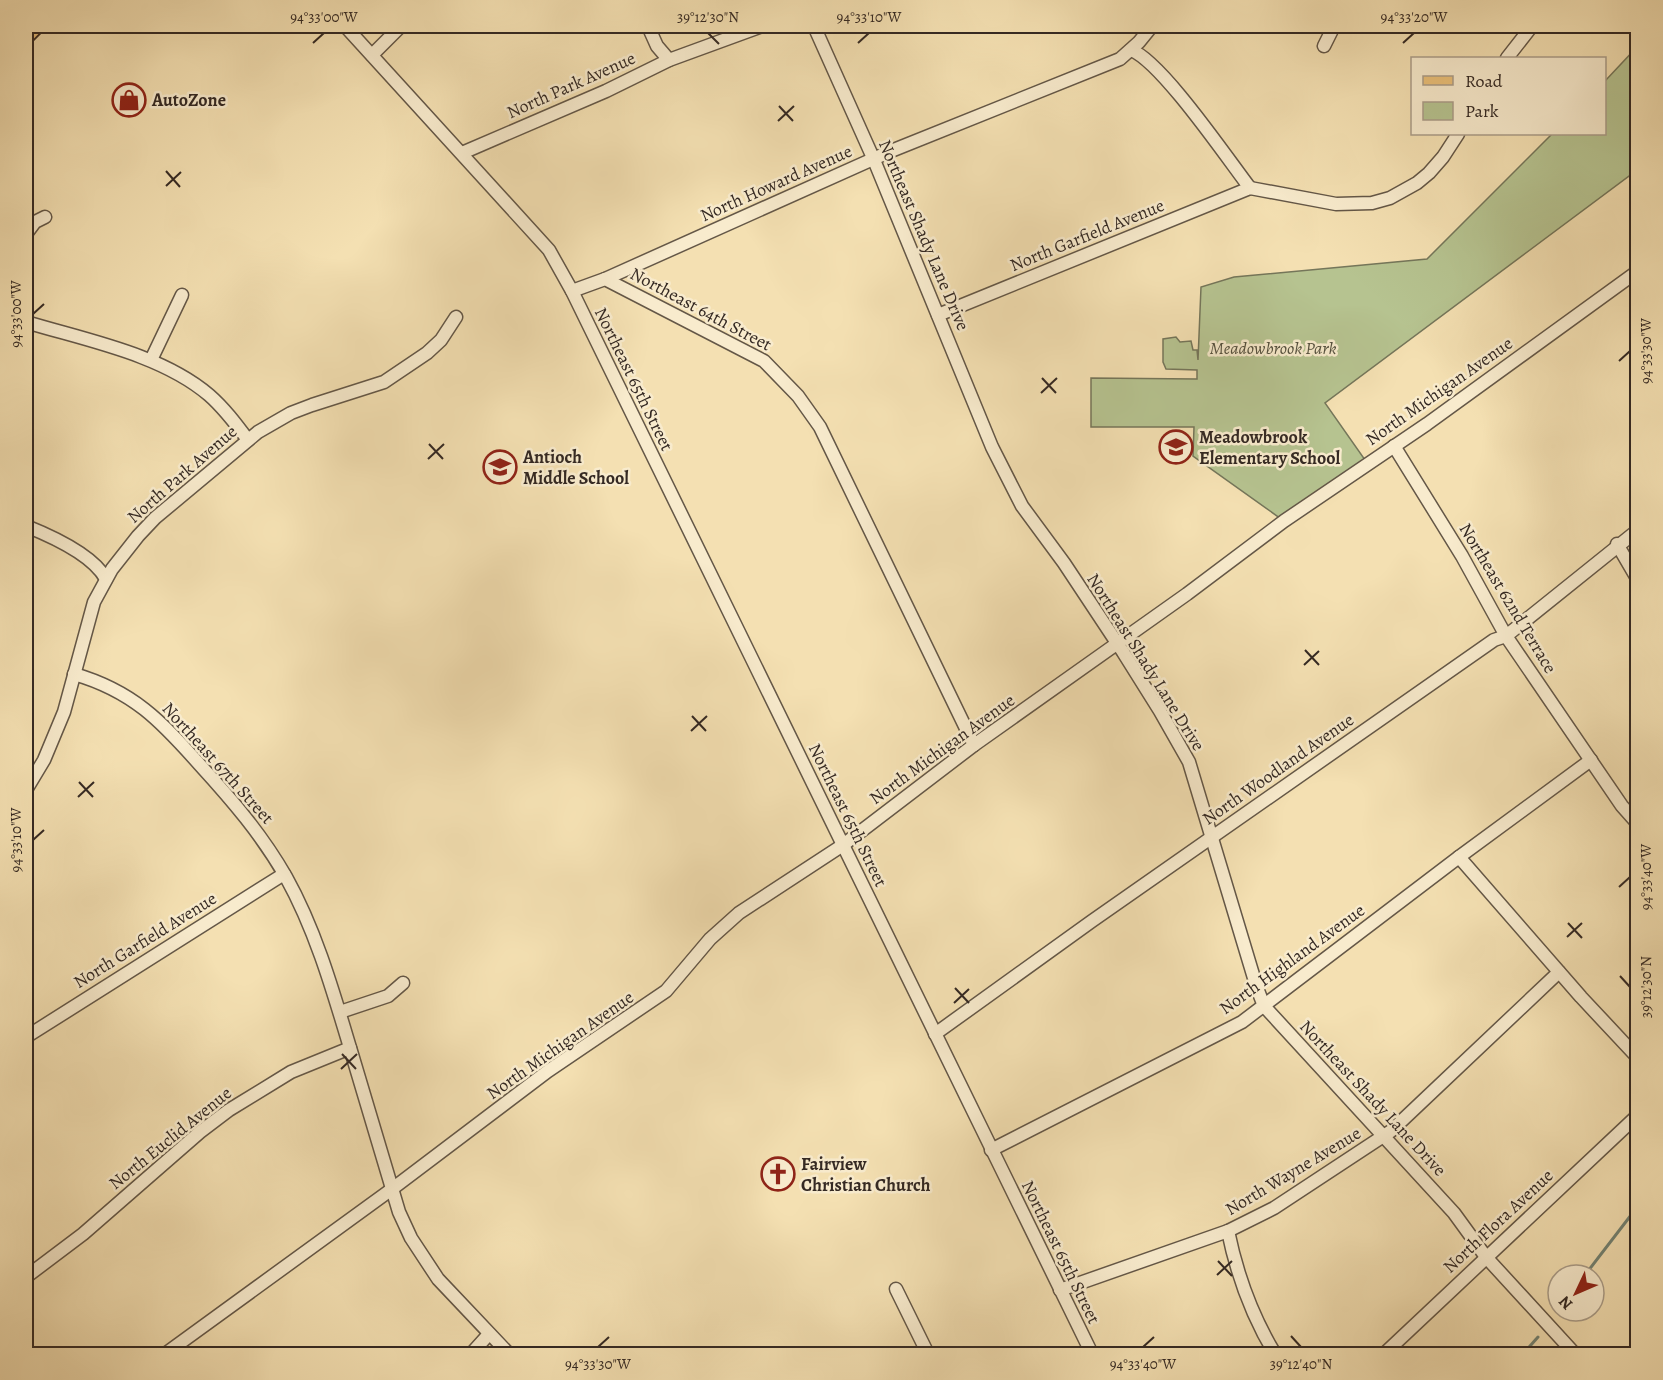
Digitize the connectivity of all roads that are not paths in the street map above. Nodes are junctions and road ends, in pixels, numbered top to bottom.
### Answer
1 (35, 26) edge
2 (345, 26) edge
3 (401, 26) edge
4 (648, 26) edge
5 (762, 26) edge
6 (814, 26) edge
7 (1152, 26) edge
8 (1334, 26) edge
9 (1526, 28) edge
10 (26, 34) edge
11 (1324, 46) dead end
12 (1131, 50) junction
13 (372, 55) junction
14 (1508, 57) edge
15 (669, 60) junction
16 (1457, 135) edge
17 (462, 153) junction
18 (874, 160) junction
19 (1250, 188) junction
20 (45, 217) dead end
21 (26, 234) edge
22 (1638, 271) edge
23 (605, 279) junction
24 (572, 291) junction
25 (182, 295) dead end
26 (938, 315) junction
27 (456, 317) dead end
28 (26, 322) edge
29 (151, 360) junction
30 (248, 440) junction
31 (1394, 446) junction
32 (26, 526) edge
33 (1638, 530) edge
34 (1617, 544) junction
35 (106, 579) junction
36 (1638, 580) edge
37 (1506, 636) junction
38 (1118, 644) junction
39 (74, 674) junction
40 (974, 746) junction
41 (1591, 760) junction
42 (26, 790) edge
43 (1638, 824) edge
44 (1212, 837) junction
45 (843, 845) junction
46 (1459, 857) junction
47 (284, 874) junction
48 (1559, 972) junction
49 (403, 983) dead end
50 (1264, 1006) junction
51 (340, 1011) junction
52 (935, 1034) junction
53 (26, 1037) edge
54 (350, 1048) junction
55 (1638, 1058) edge
56 (1638, 1115) edge
57 (1385, 1136) junction
58 (991, 1150) junction
59 (392, 1190) junction
60 (1228, 1231) junction
61 (1486, 1257) junction
62 (26, 1276) edge
63 (896, 1289) dead end
64 (1060, 1290) junction
65 (489, 1334) junction
66 (165, 1354) edge
67 (471, 1354) edge
68 (510, 1354) edge
69 (928, 1354) edge
70 (1092, 1354) edge
71 (1275, 1354) edge
72 (1384, 1354) edge
73 (1575, 1354) edge

1 - 10 main road
2 - 13 street
3 - 13 street
4 - 15 street
5 - 15 street, North Park Avenue
6 - 18 street, Northeast Shady Lane Drive
7 - 12 street, North Howard Avenue
8 - 11 street
9 - 14 street
12 - 18 street, North Howard Avenue
12 - 19 street
13 - 17 street
15 - 17 street, North Park Avenue
16 - 19 street
17 - 24 street
18 - 23 street, North Howard Avenue
18 - 26 street, Northeast Shady Lane Drive
19 - 26 street, North Garfield Avenue
20 - 21 street
22 - 31 street, North Michigan Avenue
23 - 24 street, Northeast 64th Street
23 - 40 street, Northeast 64th Street
24 - 45 street, Northeast 65th Street
25 - 29 street
26 - 38 street, Northeast Shady Lane Drive
27 - 30 street, North Park Avenue
28 - 29 street
29 - 30 street
30 - 35 street, North Park Avenue
31 - 37 street, Northeast 62nd Terrace
31 - 38 street, North Michigan Avenue
32 - 35 street
33 - 34 street, North Woodland Avenue
34 - 36 street
34 - 37 street, North Woodland Avenue
35 - 39 street, North Park Avenue
37 - 41 street, Northeast 62nd Terrace
37 - 44 street, North Woodland Avenue
38 - 40 street, North Michigan Avenue
38 - 44 street, Northeast Shady Lane Drive
39 - 42 street, North Park Avenue
39 - 47 street, Northeast 67th Street
40 - 45 street, North Michigan Avenue
41 - 43 street, Northeast 62nd Terrace
41 - 46 street, North Highland Avenue
44 - 50 street, Northeast Shady Lane Drive
44 - 52 street, North Woodland Avenue
45 - 52 street, Northeast 65th Street
45 - 59 street, North Michigan Avenue
46 - 48 street
46 - 50 street, North Highland Avenue
47 - 51 street, Northeast 67th Street
47 - 53 street, North Garfield Avenue
48 - 55 street
48 - 57 street, North Wayne Avenue
49 - 51 street
50 - 57 street, Northeast Shady Lane Drive
50 - 58 street, North Highland Avenue
51 - 54 street, Northeast 67th Street
52 - 58 street, Northeast 65th Street
54 - 59 street, Northeast 67th Street
54 - 62 street, North Euclid Avenue
56 - 61 street, North Flora Avenue
57 - 60 street, North Wayne Avenue
57 - 61 street, Northeast Shady Lane Drive
58 - 64 street, Northeast 65th Street
59 - 65 street, Northeast 67th Street
59 - 66 street, North Michigan Avenue
60 - 64 street, North Wayne Avenue
60 - 71 street
61 - 72 street, North Flora Avenue
61 - 73 street, Northeast Shady Lane Drive
63 - 69 street
64 - 70 street, Northeast 65th Street
65 - 67 street
65 - 68 street, Northeast 67th Street

